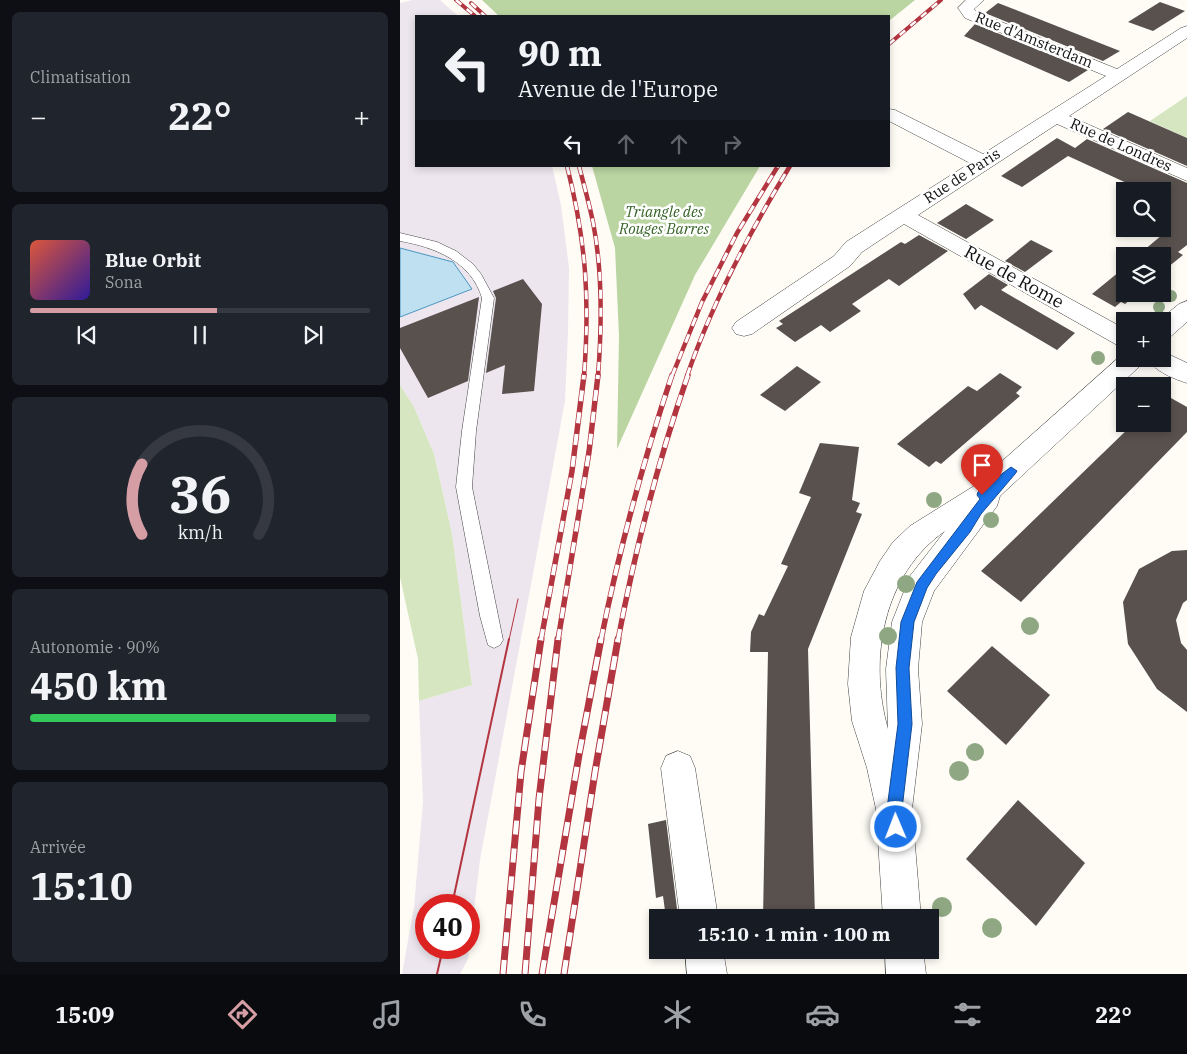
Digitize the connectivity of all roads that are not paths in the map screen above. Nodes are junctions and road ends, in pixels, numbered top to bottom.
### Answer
1 (976, 0) edge
2 (1183, 38) edge
3 (1118, 75) junction
4 (890, 115) edge
5 (1055, 116) junction
6 (983, 162) junction
7 (1187, 175) edge
8 (902, 214) junction
9 (400, 237) edge
10 (1187, 309) edge
11 (1171, 323) edge
12 (744, 328) dead end
13 (1116, 334) edge
14 (1171, 365) edge
15 (1123, 367) edge
16 (1187, 374) edge
17 (494, 640) dead end
18 (678, 768) dead end
19 (698, 909) edge
20 (901, 909) edge
21 (705, 959) edge
22 (905, 959) edge
23 (707, 974) edge
24 (906, 974) edge

1 - 3 street, Rue d'Amsterdam
2 - 3 street, Rue de Paris
3 - 5 street, Rue de Paris
4 - 6 street
5 - 6 street, Rue de Paris
5 - 7 street, Rue de Londres
6 - 8 street, Rue de Paris
8 - 12 street, Rue de Paris
8 - 13 street, Rue de Rome
9 - 17 lane
10 - 11 street
14 - 16 street
15 - 20 street
18 - 19 street
21 - 23 street
22 - 24 street

